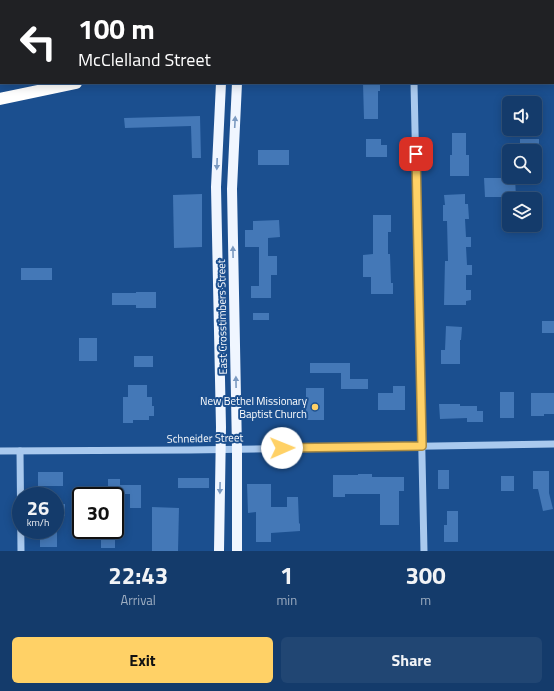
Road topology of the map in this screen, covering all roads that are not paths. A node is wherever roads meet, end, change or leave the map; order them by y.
1 (71, 84) edge
2 (221, 84) edge
3 (236, 84) edge
4 (414, 84) edge
5 (0, 99) edge
6 (216, 187) junction
7 (232, 189) junction
8 (233, 276) junction
9 (218, 277) junction
10 (554, 444) edge
11 (422, 446) junction
12 (237, 449) junction
13 (221, 450) junction
14 (0, 451) edge
15 (20, 451) junction
16 (21, 551) edge
17 (219, 551) edge
18 (237, 551) edge
19 (424, 551) edge

1 - 5 highway
2 -> 6 main road, East Crosstimbers Street
7 -> 3 main road, East Crosstimbers Street
4 - 11 street
6 - 7 main road
6 - 9 main road, East Crosstimbers Street
8 -> 7 main road, East Crosstimbers Street
8 - 9 main road
12 -> 8 main road, East Crosstimbers Street
9 - 13 main road, East Crosstimbers Street
10 - 11 street, Schneider Street
11 - 12 street, Schneider Street
11 - 19 street
12 - 13 street, Schneider Street
12 - 18 main road, East Crosstimbers Street
13 - 15 street, Schneider Street
13 -> 17 main road, East Crosstimbers Street
14 - 15 street, Schneider Street
15 - 16 street

